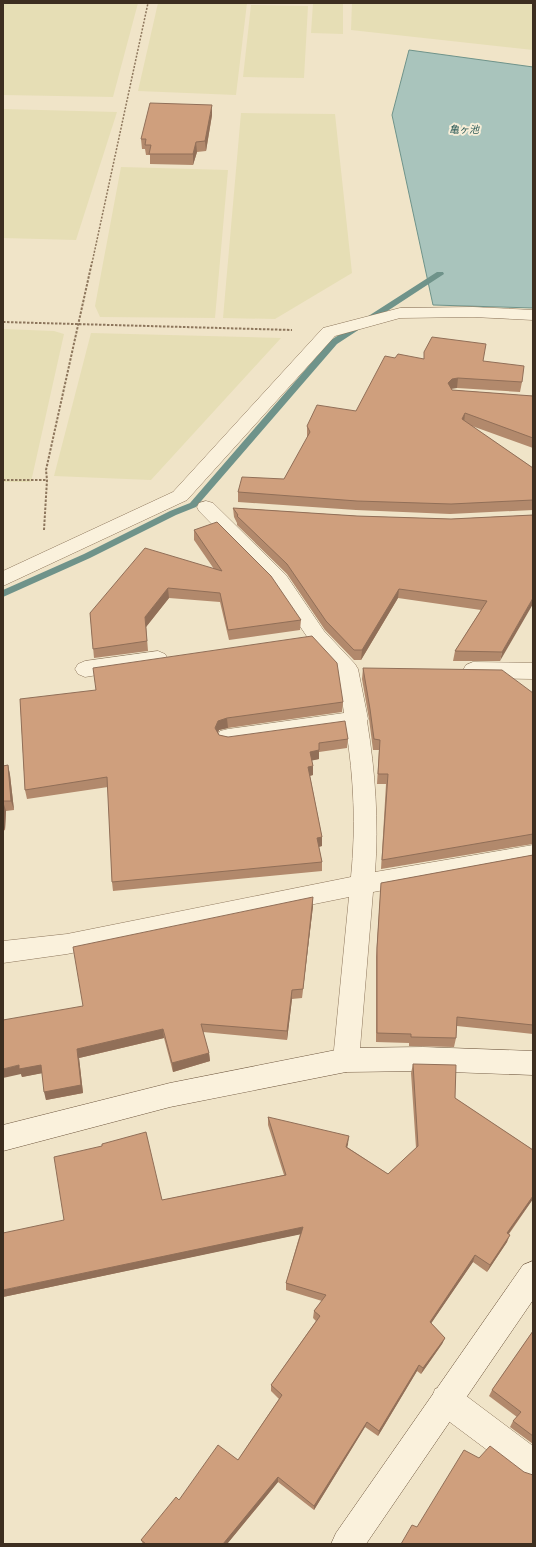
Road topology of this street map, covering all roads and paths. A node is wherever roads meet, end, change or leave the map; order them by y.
1 (148, 3) edge
2 (533, 315) edge
3 (3, 322) edge
4 (79, 323) junction
5 (329, 332) junction
6 (3, 480) edge
7 (47, 480) junction
8 (180, 496) junction
9 (206, 507) junction
10 (230, 509) dead end
11 (42, 561) junction
12 (3, 579) edge
13 (317, 636) junction
14 (294, 640) edge
15 (178, 656) edge
16 (85, 669) dead end
17 (456, 670) edge
18 (533, 671) edge
19 (357, 719) junction
20 (228, 736) edge
21 (533, 854) edge
22 (362, 885) junction
23 (3, 952) edge
24 (346, 1060) junction
25 (533, 1063) edge
26 (3, 1138) edge
27 (533, 1275) edge
28 (446, 1400) junction
29 (533, 1465) edge
30 (348, 1544) edge

1 - 4 path
2 - 5 street
3 - 4 path
4 - 5 path
4 - 7 path
5 - 8 street
6 - 7 path
7 - 11 path
8 - 9 street
8 - 11 street
9 - 10 street
9 - 13 street
11 - 12 street
13 - 14 street
13 - 19 street
15 - 16 street
17 - 18 street
19 - 20 street
19 - 22 street
21 - 22 street
22 - 23 street
22 - 24 street
24 - 25 street
24 - 26 street
27 - 28 street
28 - 29 street
28 - 30 street

